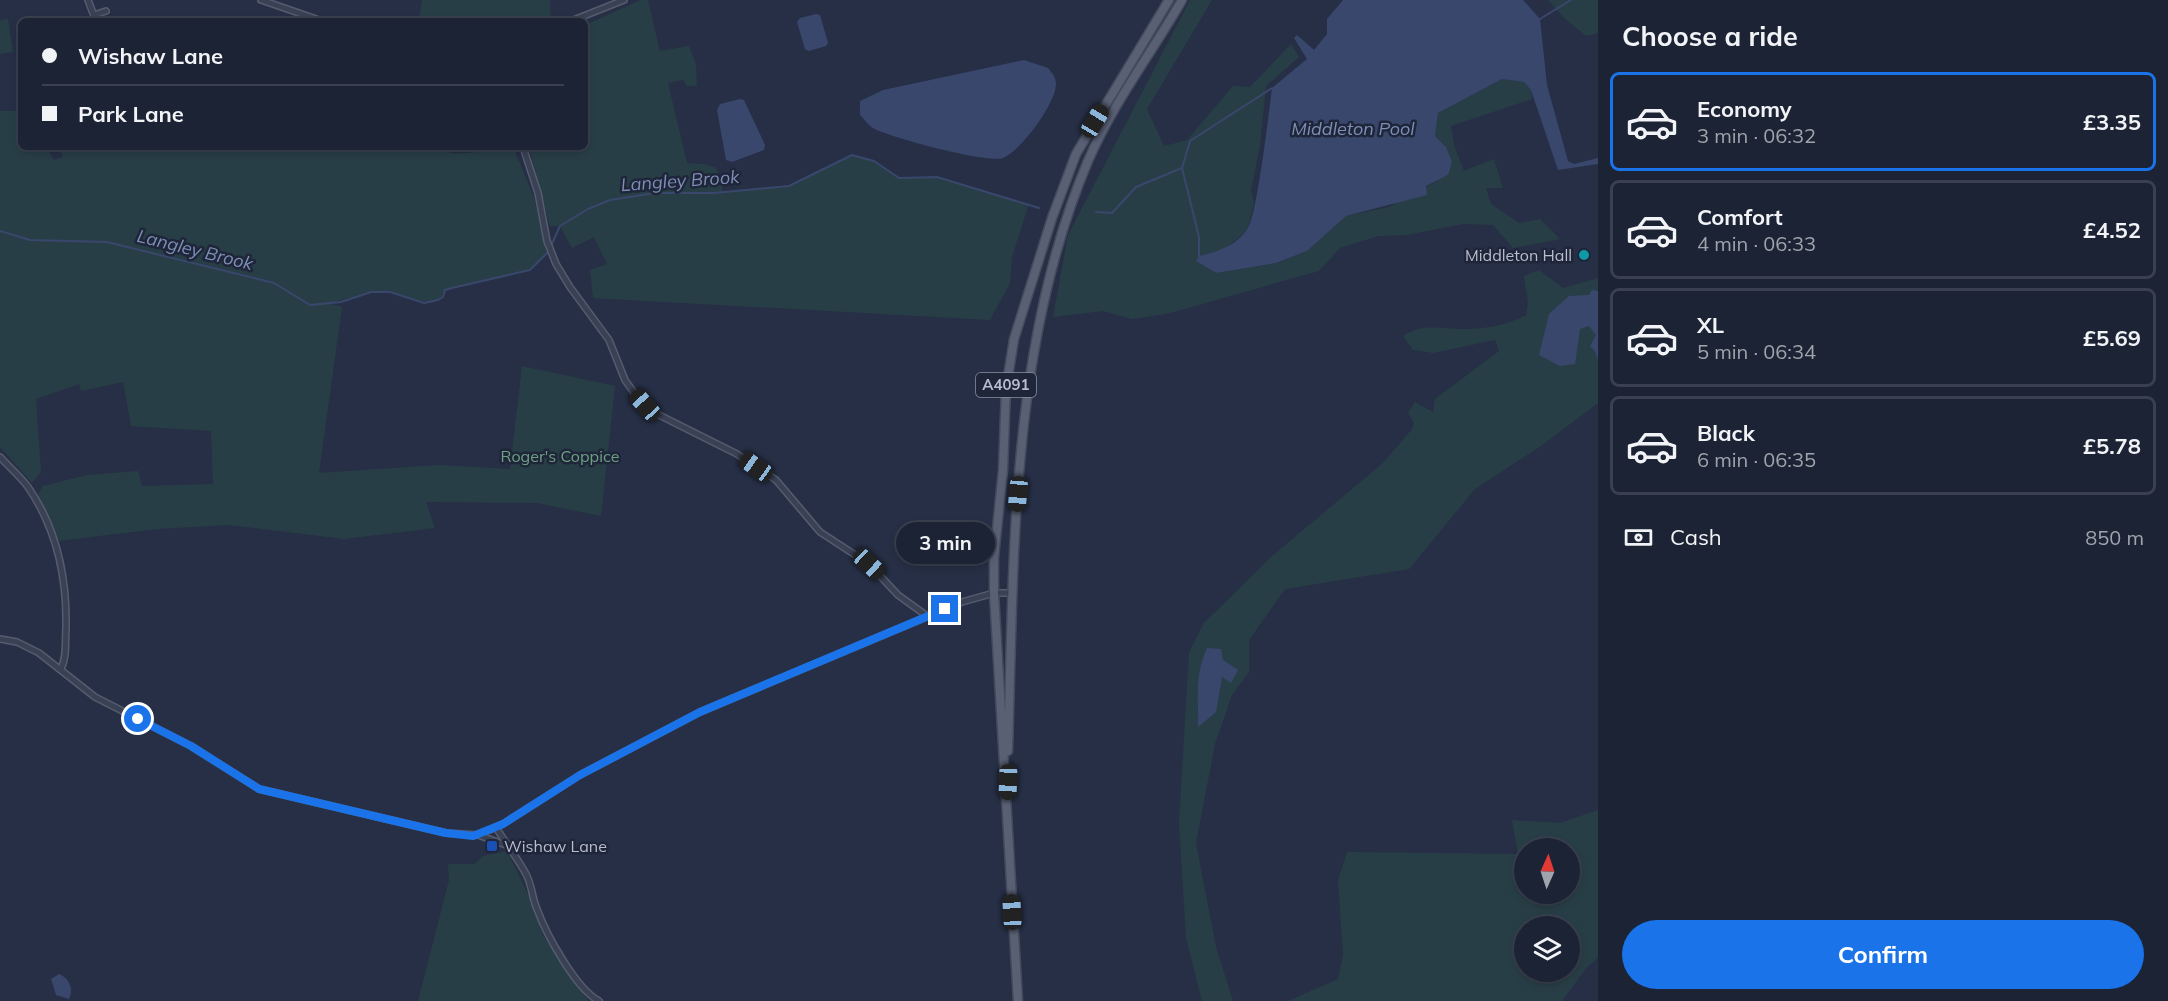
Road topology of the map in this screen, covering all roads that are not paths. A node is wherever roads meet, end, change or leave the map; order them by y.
1 (88, 0) edge
2 (261, 0) edge
3 (624, 0) edge
4 (1169, 0) edge
5 (1182, 0) edge
6 (106, 11) dead end
7 (95, 18) edge
8 (313, 18) edge
9 (579, 18) edge
10 (525, 150) edge
11 (0, 457) edge
12 (994, 593) junction
13 (1013, 593) junction
14 (927, 616) junction
15 (0, 639) edge
16 (61, 669) junction
17 (1007, 806) junction
18 (496, 827) junction
19 (478, 835) junction
20 (506, 845) junction
21 (598, 1001) edge
22 (1018, 1001) edge

1 - 7 street
2 - 8 street
3 - 9 street
4 - 12 main road, A4091
5 - 13 main road, A4091
6 - 7 street
10 - 14 street
11 - 16 street
12 - 13 street
12 - 14 street
12 - 17 main road, A4091
13 - 17 main road, A4091
14 - 18 street
15 - 16 street
16 - 19 street
17 - 22 main road, A4091
18 - 19 street
18 - 20 street
19 - 20 street
20 - 21 street

